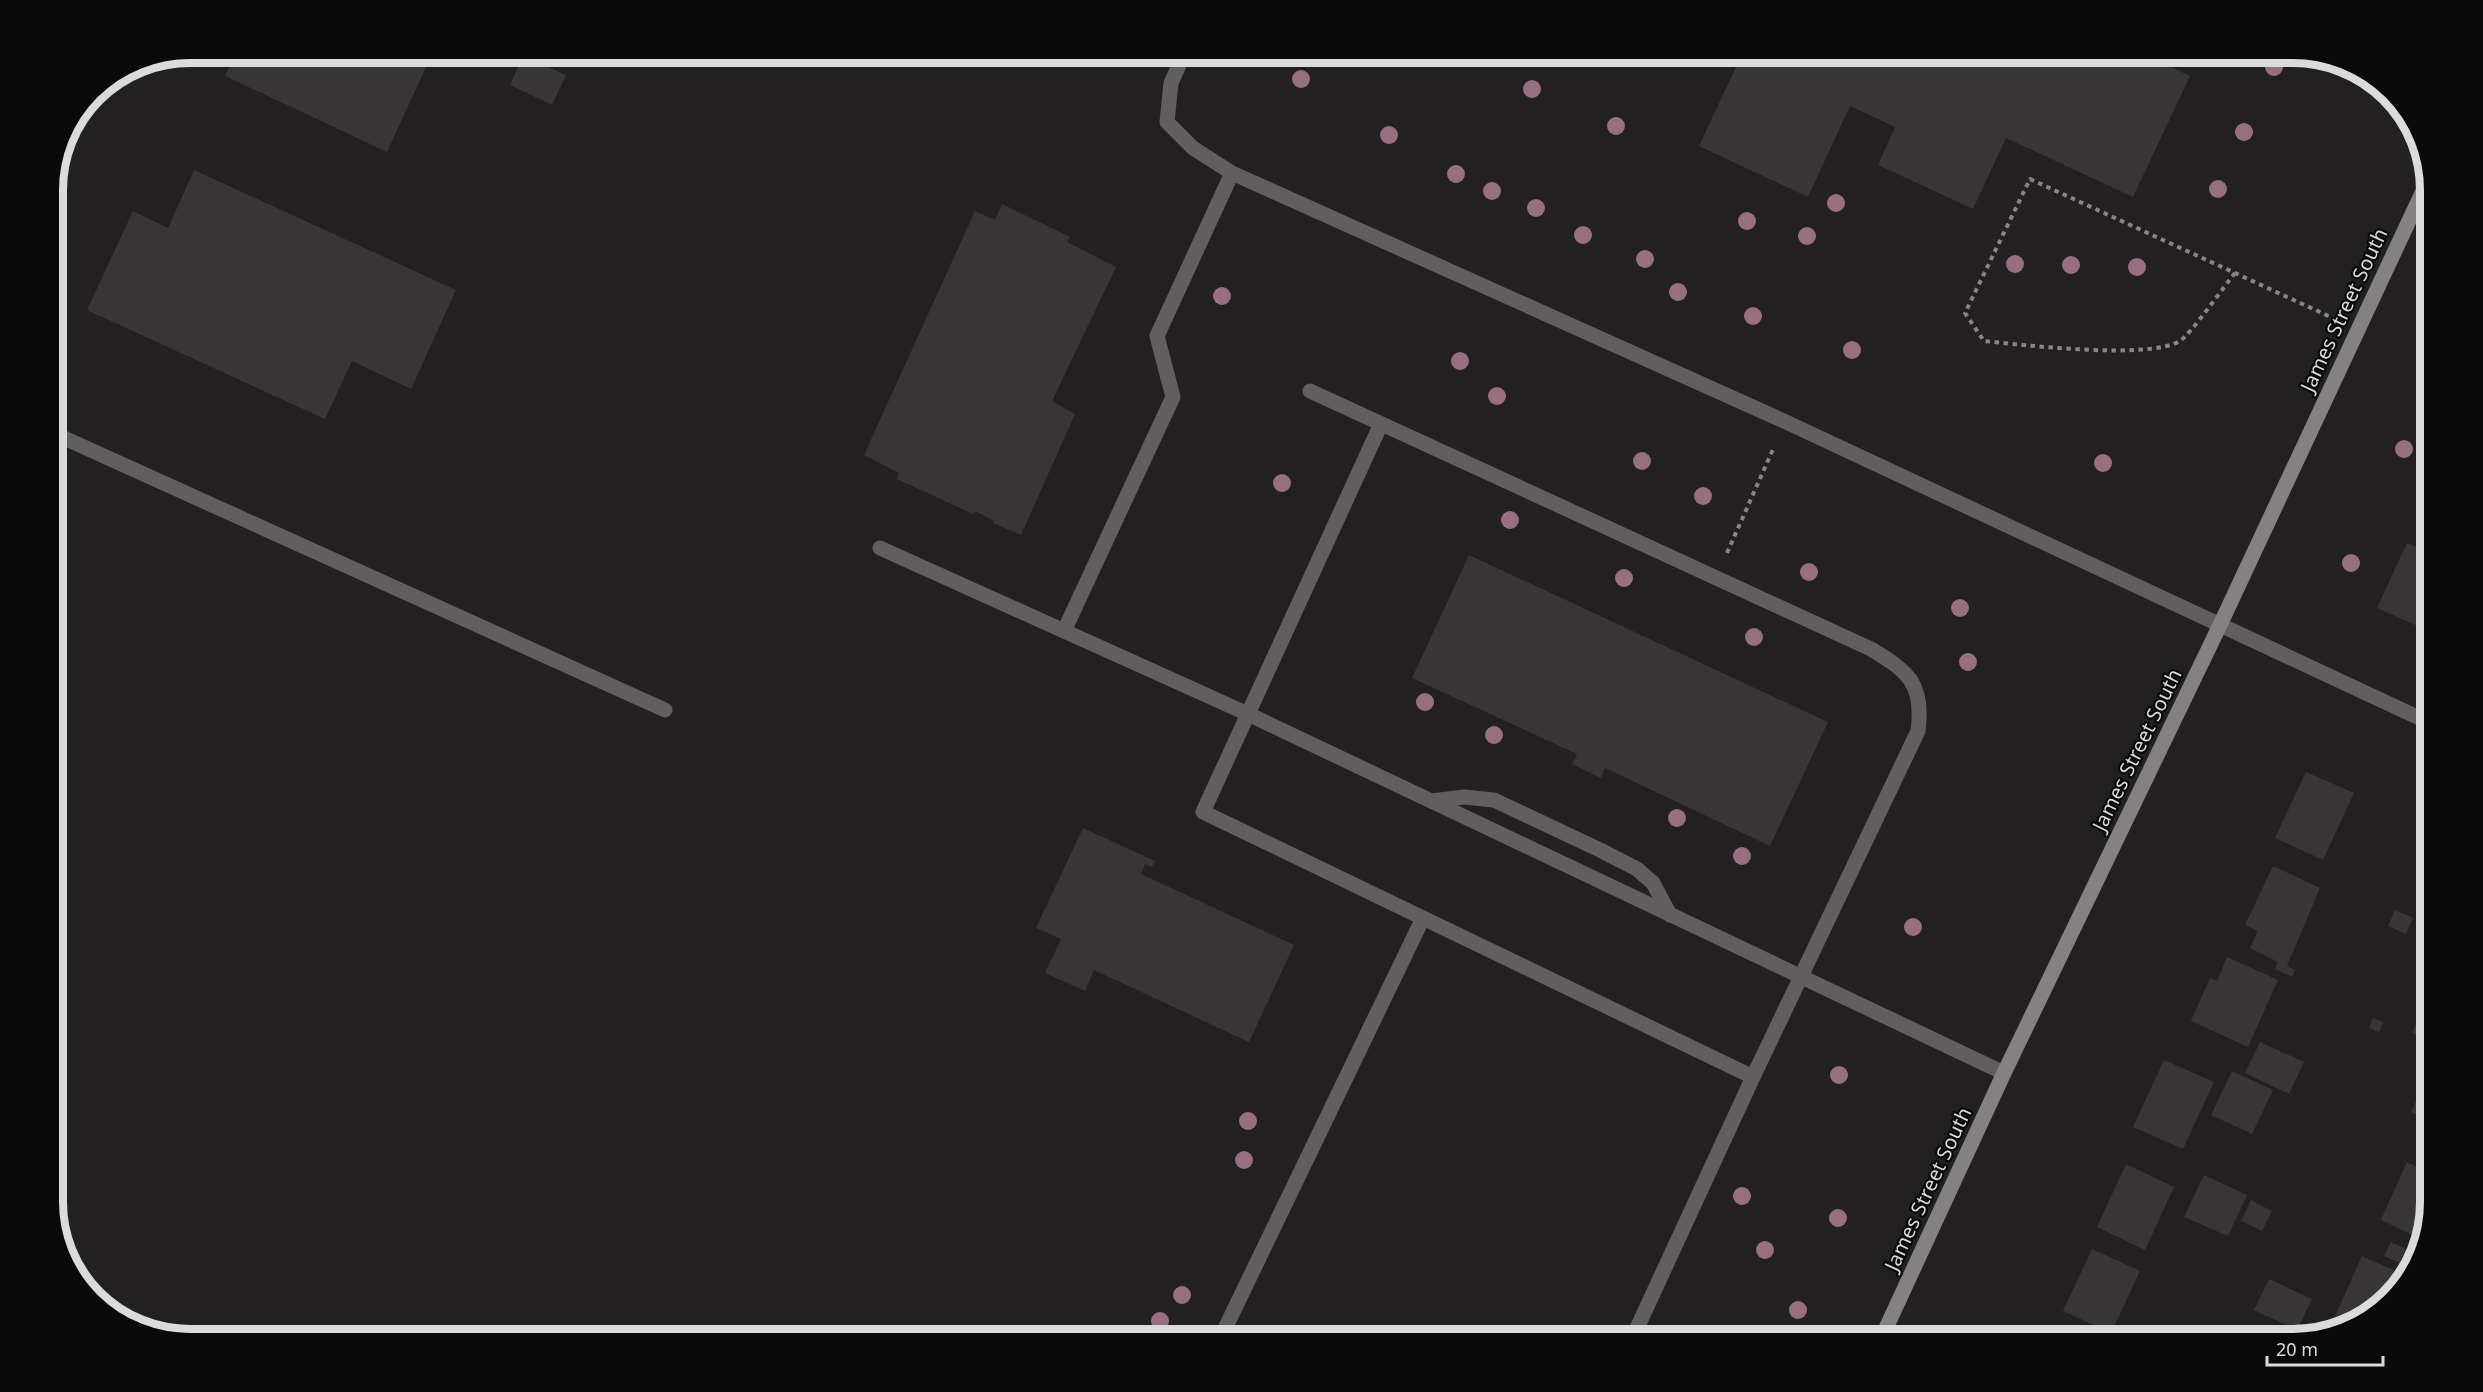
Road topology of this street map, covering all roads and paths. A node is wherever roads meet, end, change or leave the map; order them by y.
1 (1180, 63) edge
2 (1232, 173) junction
3 (2420, 196) edge
4 (2235, 273) junction
5 (2358, 329) junction
6 (1310, 391) dead end
7 (1786, 422) junction
8 (1381, 424) junction
9 (63, 443) edge
10 (880, 548) dead end
11 (1716, 578) junction
12 (2220, 625) junction
13 (1064, 631) junction
14 (665, 710) dead end
15 (1248, 714) junction
16 (2420, 718) edge
17 (1432, 801) junction
18 (1670, 915) junction
19 (1423, 918) junction
20 (1801, 977) junction
21 (2004, 1073) junction
22 (1753, 1077) junction
23 (1225, 1329) edge
24 (1637, 1329) edge
25 (1886, 1329) edge

1 - 2 street
2 - 7 street
2 - 13 street
3 - 5 street, James Street South
4 - 4 path
4 - 5 path
5 - 12 street, James Street South
6 - 8 street
7 - 11 path
7 - 12 street
8 - 11 street
8 - 15 street
9 - 14 street
10 - 13 street
11 - 20 street
12 - 16 street
12 - 21 street, James Street South
13 - 15 street
15 - 17 street
15 - 19 street
17 - 18 street
17 - 18 street
18 - 20 street
19 - 22 street
19 - 23 street
20 - 21 street
20 - 22 street
21 - 25 street, James Street South
22 - 24 street

